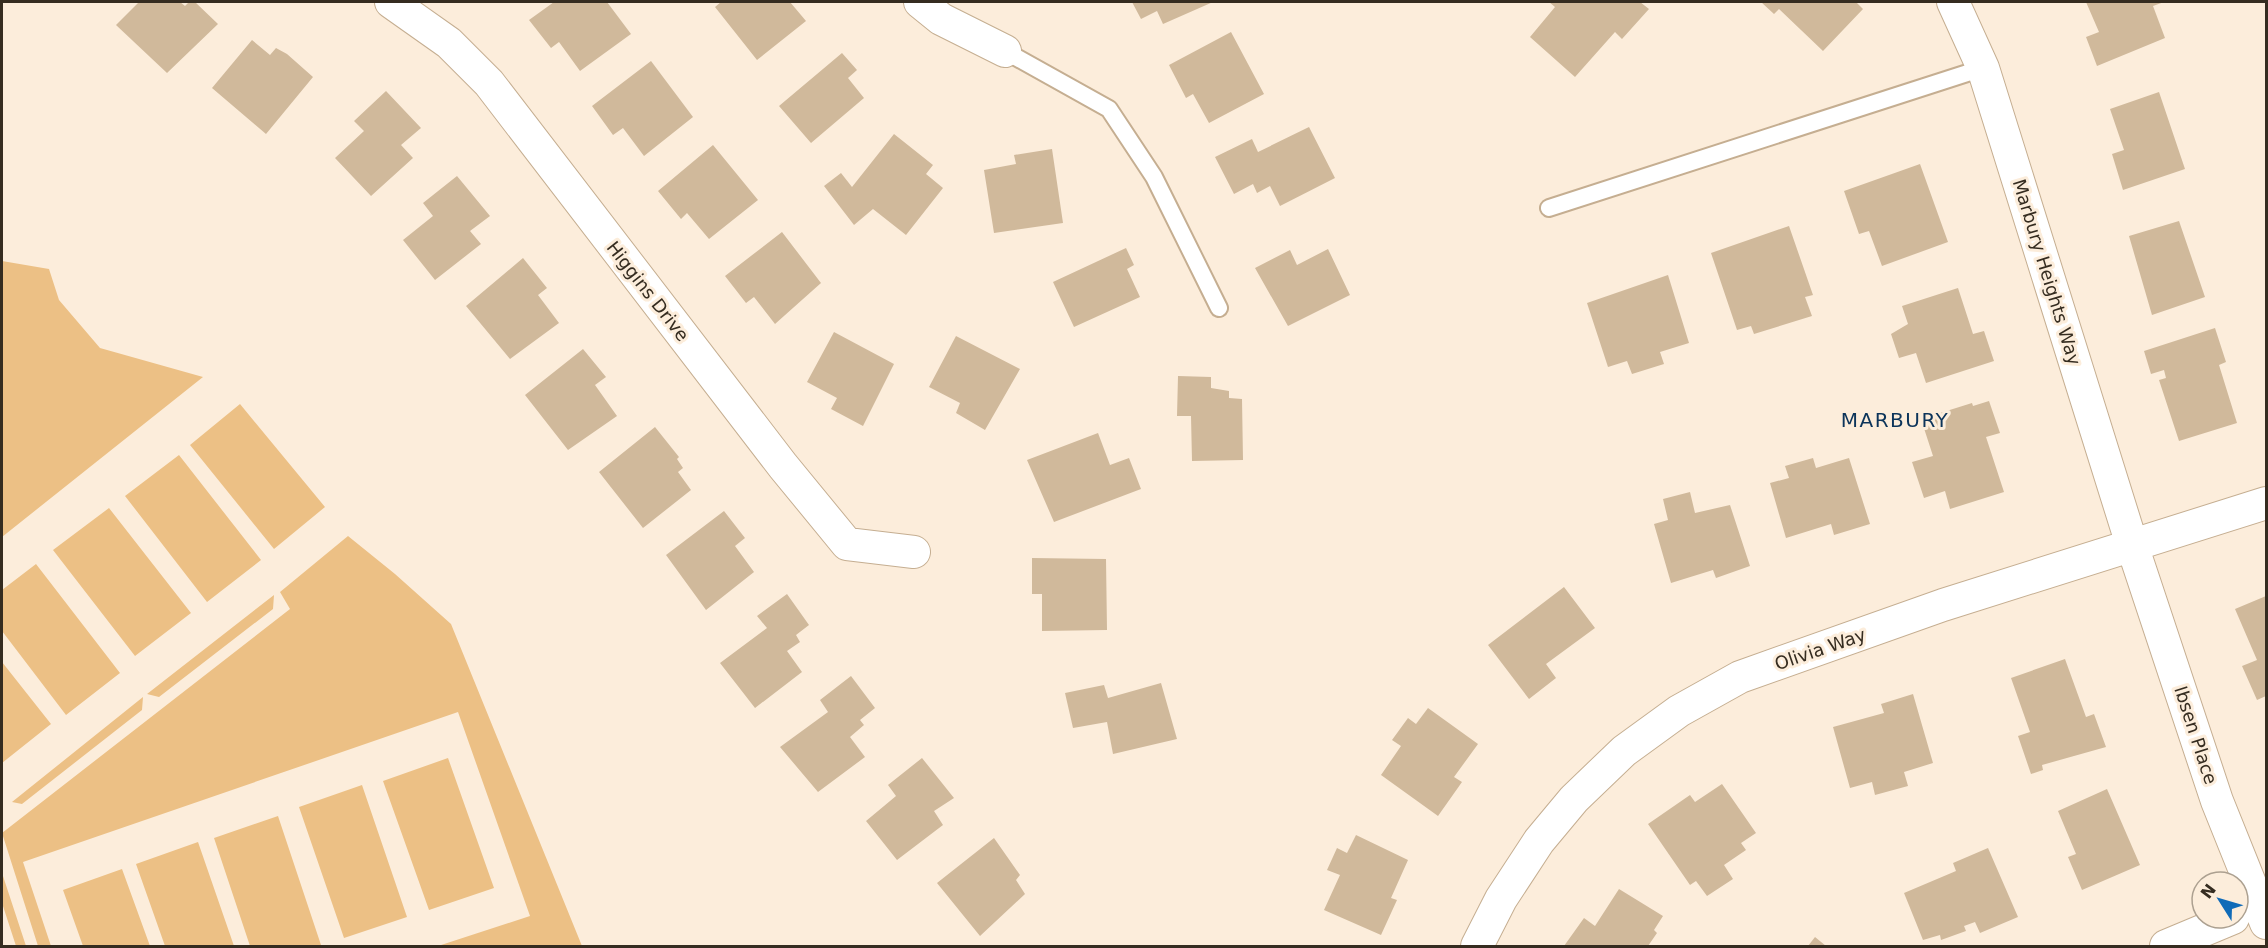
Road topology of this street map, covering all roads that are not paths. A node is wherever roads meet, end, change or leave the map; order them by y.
1 (391, 2) edge
2 (920, 2) edge
3 (1953, 2) edge
4 (1005, 51) joint
5 (1983, 68) junction
6 (1549, 208) dead end
7 (1219, 308) dead end
8 (2266, 503) edge
9 (2132, 545) junction
10 (914, 552) dead end
11 (2236, 870) edge
12 (2210, 930) edge
13 (1477, 946) edge
14 (2166, 946) edge

1 - 10 street, Higgins Drive
2 - 4 street
3 - 5 street, Marbury Heights Way
4 - 7 lane
5 - 6 lane
5 - 9 street, Marbury Heights Way
8 - 9 street, Olivia Way
9 - 11 street, Ibsen Place
9 - 13 street, Olivia Way
12 - 14 street

